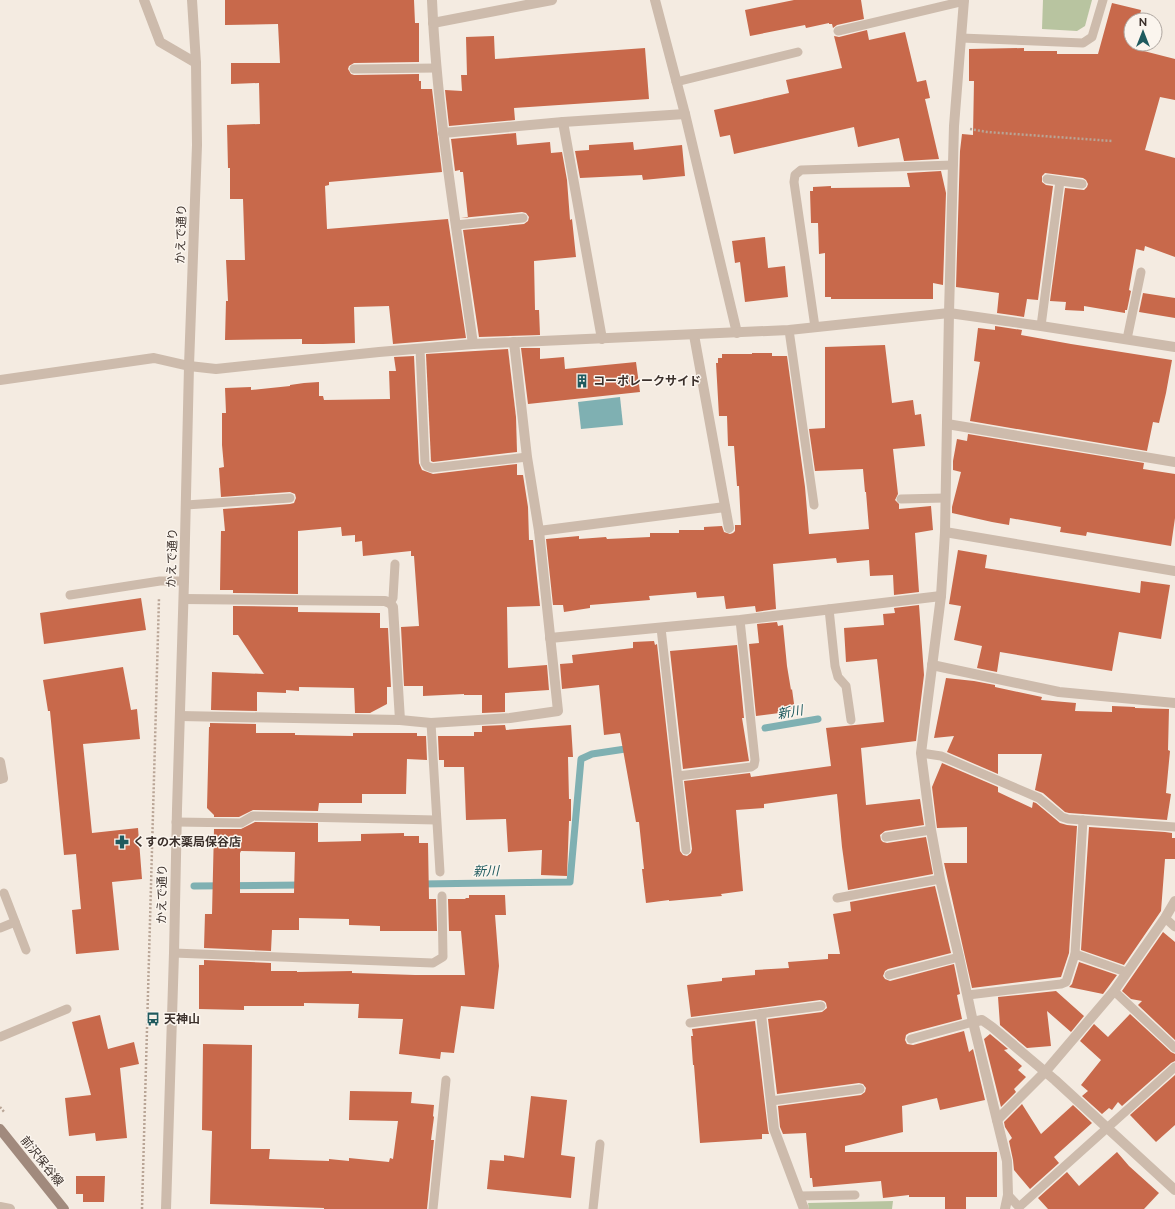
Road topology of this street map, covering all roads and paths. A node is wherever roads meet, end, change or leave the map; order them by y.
1 (144, 0) edge
2 (192, 0) edge
3 (432, 0) edge
4 (552, 0) edge
5 (655, 0) edge
6 (964, 0) edge
7 (1103, 0) edge
8 (433, 23) junction
9 (838, 31) dead end
10 (961, 38) junction
11 (798, 52) dead end
12 (196, 63) junction
13 (436, 68) junction
14 (354, 69) dead end
15 (676, 82) junction
16 (684, 114) junction
17 (563, 122) junction
18 (954, 126) junction
19 (443, 133) junction
20 (1112, 141) dead end
21 (953, 165) junction
22 (1047, 180) dead end
23 (1060, 182) junction
24 (1082, 184) dead end
25 (523, 218) dead end
26 (456, 225) junction
27 (1141, 272) dead end
28 (949, 313) junction
29 (1041, 326) junction
30 (816, 327) junction
31 (789, 330) junction
32 (737, 333) junction
33 (694, 335) junction
34 (602, 339) junction
35 (1127, 339) junction
36 (514, 342) junction
37 (473, 344) junction
38 (1175, 347) edge
39 (420, 349) junction
40 (189, 366) junction
41 (0, 380) edge
42 (947, 424) junction
43 (527, 457) junction
44 (1175, 462) edge
45 (290, 498) dead end
46 (945, 498) junction
47 (901, 499) dead end
48 (186, 505) junction
49 (814, 505) dead end
50 (725, 507) junction
51 (729, 528) dead end
52 (539, 531) junction
53 (945, 532) junction
54 (395, 564) dead end
55 (1175, 571) edge
56 (160, 581) junction
57 (184, 581) junction
58 (70, 595) dead end
59 (941, 596) junction
60 (184, 599) junction
61 (390, 602) junction
62 (829, 609) junction
63 (740, 620) junction
64 (661, 628) junction
65 (550, 638) junction
66 (932, 665) junction
67 (1175, 703) edge
68 (180, 716) junction
69 (400, 720) junction
70 (851, 720) dead end
71 (431, 723) junction
72 (922, 753) junction
73 (0, 762) edge
74 (678, 776) junction
75 (0, 779) edge
76 (436, 820) junction
77 (1083, 820) junction
78 (176, 822) junction
79 (1175, 826) edge
80 (931, 830) junction
81 (886, 837) dead end
82 (686, 850) dead end
83 (440, 872) dead end
84 (940, 879) junction
85 (4, 893) dead end
86 (442, 896) dead end
87 (836, 898) dead end
88 (1175, 901) edge
89 (1165, 918) junction
90 (15, 922) junction
91 (1175, 927) edge
92 (0, 928) edge
93 (26, 950) dead end
94 (174, 953) junction
95 (1075, 954) junction
96 (959, 957) junction
97 (1126, 972) junction
98 (889, 975) dead end
99 (1114, 991) junction
100 (968, 995) junction
101 (821, 1006) dead end
102 (67, 1009) dead end
103 (762, 1014) junction
104 (973, 1022) junction
105 (690, 1023) dead end
106 (0, 1037) edge
107 (911, 1039) dead end
108 (1175, 1048) edge
109 (1175, 1067) edge
110 (1045, 1072) junction
111 (446, 1080) dead end
112 (860, 1089) dead end
113 (771, 1102) junction
114 (997, 1120) junction
115 (1106, 1128) junction
116 (0, 1129) edge
117 (600, 1144) dead end
118 (1175, 1190) edge
119 (855, 1195) dead end
120 (799, 1196) junction
121 (1008, 1196) junction
122 (0, 1207) edge
123 (1020, 1208) edge
124 (10, 1209) edge
125 (64, 1209) edge
126 (142, 1209) edge
127 (166, 1209) edge
128 (433, 1209) edge
129 (593, 1209) edge
130 (804, 1209) edge
131 (1005, 1209) edge

1 - 12 street
2 - 12 street, かえで通り
3 - 8 street
4 - 8 street
5 - 15 street
6 - 9 lane
6 - 10 street
7 - 10 lane
8 - 13 street
10 - 18 street
11 - 15 lane
12 - 40 street, かえで通り
13 - 14 lane
13 - 19 street
15 - 16 street
16 - 17 street
16 - 32 street
17 - 19 street
17 - 34 street
18 - 20 path
18 - 21 street
19 - 26 street
21 - 28 street
21 - 30 lane
22 - 23 lane
23 - 24 lane
23 - 29 lane
25 - 26 lane
26 - 37 street
27 - 35 lane
28 - 29 street
28 - 30 street
28 - 42 street
29 - 35 street
30 - 31 street
31 - 32 street
31 - 49 lane
32 - 33 street
33 - 34 street
33 - 50 street
34 - 36 street
35 - 38 street
36 - 37 street
36 - 43 street
37 - 39 street
39 - 40 street
39 - 43 lane
40 - 41 street
40 - 48 street, かえで通り
42 - 44 street
42 - 46 street
43 - 52 street
45 - 48 lane
46 - 47 lane
46 - 53 street
48 - 57 street, かえで通り
50 - 51 street
50 - 52 street
52 - 65 street
53 - 55 street
53 - 59 street
54 - 61 lane
56 - 57 lane
56 - 58 lane
56 - 126 path
57 - 60 street, かえで通り
59 - 62 street
59 - 66 street
60 - 61 street
60 - 68 street, かえで通り
61 - 69 street
62 - 63 street
62 - 70 lane
63 - 64 street
63 - 74 lane
64 - 65 street
64 - 74 lane
65 - 71 street
66 - 67 street
66 - 72 street
68 - 69 street
68 - 78 street, かえで通り
69 - 71 street
71 - 76 lane
72 - 77 lane
72 - 80 street
73 - 75 street
74 - 82 lane
76 - 78 lane
76 - 83 lane
77 - 79 lane
77 - 95 lane
78 - 94 street, かえで通り
80 - 81 lane
80 - 84 street
84 - 87 lane
84 - 96 street
85 - 90 lane
86 - 94 lane
88 - 89 street
89 - 91 lane
89 - 97 street
90 - 92 lane
90 - 93 lane
94 - 127 street, かえで通り
95 - 97 lane
95 - 100 lane
96 - 98 lane
96 - 100 street
97 - 99 street
99 - 108 lane
99 - 110 street
100 - 104 street
101 - 103 lane
102 - 106 lane
103 - 105 lane
103 - 113 street
104 - 107 lane
104 - 110 street
104 - 114 street
109 - 115 lane
110 - 114 street
110 - 115 street
111 - 128 lane
112 - 113 lane
113 - 120 street
114 - 121 street
115 - 118 street
115 - 123 lane
116 - 125 main road, 前沢保谷線
117 - 129 lane
119 - 120 lane
120 - 130 street
121 - 123 lane
121 - 131 street
122 - 124 street

